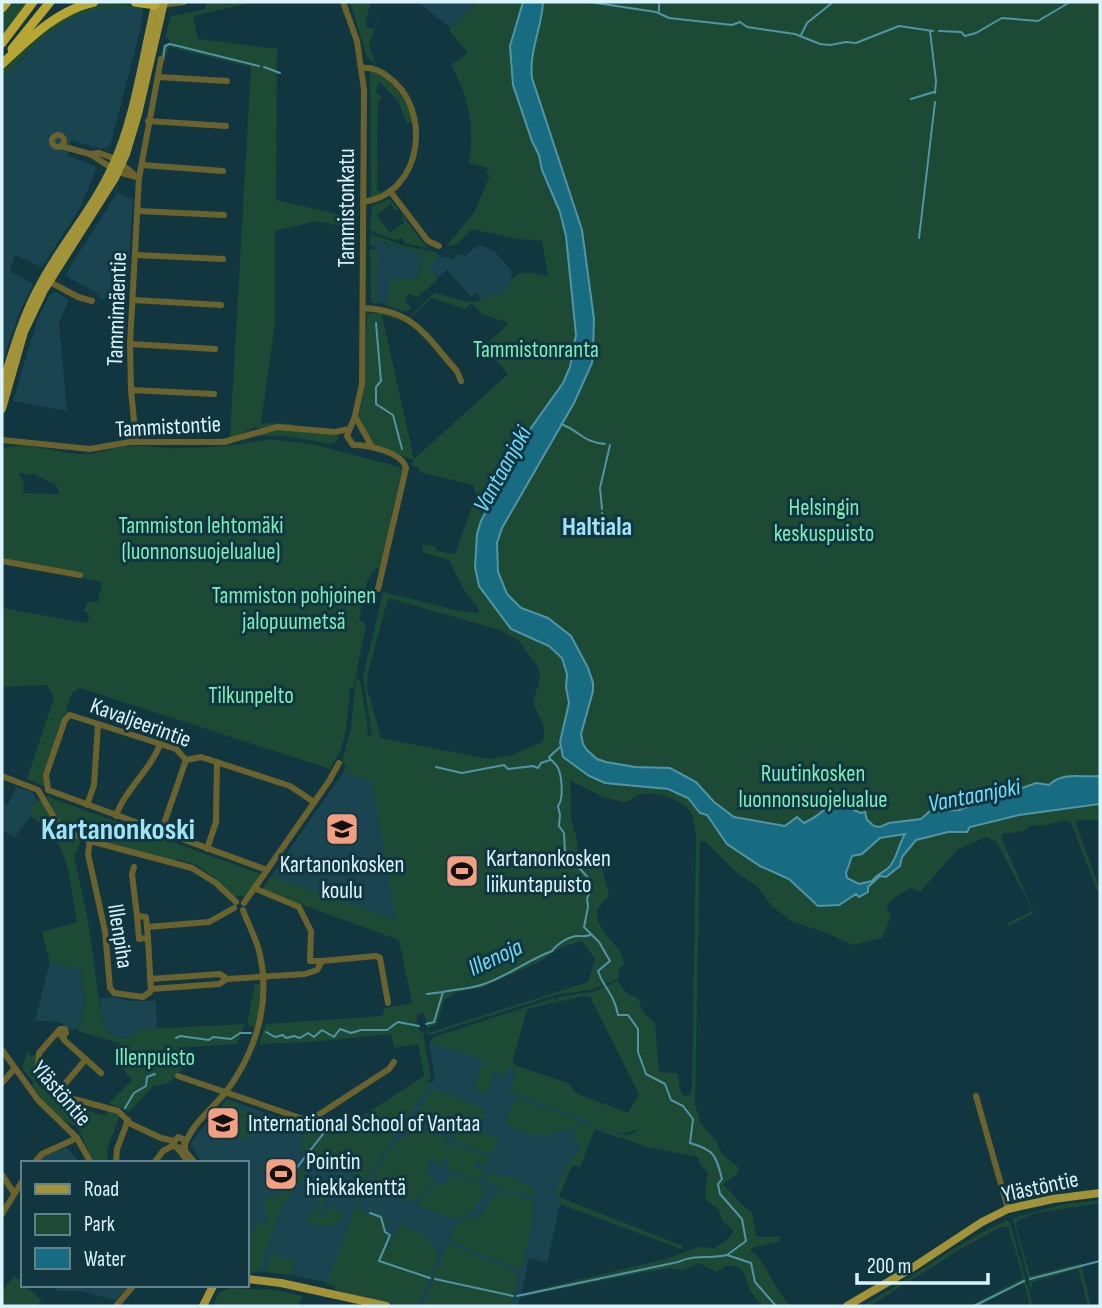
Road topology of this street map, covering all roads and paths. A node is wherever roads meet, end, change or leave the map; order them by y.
1 (7, 2) edge
2 (33, 2) edge
3 (50, 2) edge
4 (94, 2) edge
5 (135, 2) edge
6 (184, 2) edge
7 (343, 2) edge
8 (160, 3) edge
9 (2, 8) edge
10 (2, 43) edge
11 (161, 59) dead end
12 (2, 62) edge
13 (362, 68) junction
14 (158, 77) junction
15 (227, 81) dead end
16 (148, 121) junction
17 (226, 126) dead end
18 (62, 143) dead end
19 (142, 165) junction
20 (117, 166) junction
21 (223, 171) dead end
22 (138, 178) junction
23 (390, 191) junction
24 (363, 202) junction
25 (138, 211) junction
26 (224, 215) dead end
27 (439, 246) dead end
28 (135, 255) junction
29 (223, 259) dead end
30 (46, 279) junction
31 (133, 300) junction
32 (92, 301) dead end
33 (221, 305) dead end
34 (363, 308) junction
35 (130, 344) junction
36 (215, 349) dead end
37 (461, 381) dead end
38 (2, 386) edge
39 (131, 390) junction
40 (214, 394) dead end
41 (2, 408) edge
42 (355, 416) junction
43 (360, 427) junction
44 (350, 428) junction
45 (335, 432) junction
46 (366, 437) junction
47 (2, 440) edge
48 (348, 440) junction
49 (136, 441) junction
50 (361, 444) junction
51 (373, 448) junction
52 (2, 561) edge
53 (80, 575) dead end
54 (378, 590) dead end
55 (98, 724) junction
56 (160, 744) junction
57 (186, 760) junction
58 (217, 762) junction
59 (339, 763) dead end
60 (2, 776) edge
61 (48, 790) junction
62 (41, 794) junction
63 (314, 802) junction
64 (87, 805) junction
65 (116, 816) junction
66 (160, 832) junction
67 (90, 841) junction
68 (207, 849) junction
69 (134, 852) junction
70 (267, 870) junction
71 (254, 888) junction
72 (239, 905) junction
73 (137, 916) junction
74 (147, 927) junction
75 (148, 938) junction
76 (310, 961) junction
77 (322, 961) junction
78 (310, 973) junction
79 (263, 977) junction
80 (150, 979) junction
81 (227, 979) junction
82 (151, 989) junction
83 (388, 1003) dead end
84 (2, 1050) edge
85 (86, 1059) junction
86 (394, 1062) dead end
87 (15, 1068) junction
88 (101, 1073) dead end
89 (178, 1076) dead end
90 (2, 1083) edge
91 (58, 1092) junction
92 (225, 1093) junction
93 (976, 1096) dead end
94 (128, 1120) junction
95 (77, 1138) junction
96 (179, 1143) junction
97 (36, 1161) edge
98 (90, 1161) edge
99 (116, 1161) edge
100 (156, 1161) edge
101 (188, 1161) edge
102 (193, 1161) edge
103 (2, 1175) edge
104 (21, 1183) edge
105 (14, 1193) junction
106 (1100, 1193) edge
107 (1008, 1209) junction
108 (2, 1214) edge
109 (248, 1279) edge
110 (132, 1287) edge
111 (209, 1287) edge
112 (116, 1306) edge
113 (203, 1306) edge
114 (386, 1306) edge
115 (847, 1306) edge

1 - 9 highway
2 - 10 highway
3 - 12 highway
4 - 12 highway
5 - 8 highway
6 - 8 street
7 - 13 street, Tammistonkatu
8 - 20 main road
11 - 14 street, Tammimäentie
13 - 23 street
13 - 24 street, Tammistonkatu
14 - 15 street
14 - 16 street, Tammimäentie
16 - 17 street
16 - 19 street, Tammimäentie
18 - 20 street
19 - 21 street
19 - 22 street, Tammimäentie
20 - 22 street
20 - 30 main road
22 - 25 street, Tammimäentie
23 - 24 street
23 - 27 street
24 - 34 street, Tammistonkatu
25 - 26 street
25 - 28 street, Tammimäentie
28 - 29 street
28 - 31 street, Tammimäentie
30 - 32 street
30 - 38 main road
30 - 41 main road
31 - 33 street
31 - 35 street, Tammimäentie
34 - 37 street
34 - 42 street, Tammistonkatu
35 - 36 street
35 - 39 street, Tammimäentie
39 - 40 street
39 - 49 street, Tammimäentie
42 - 43 street
42 - 44 street, Tammistonkatu
43 - 44 street
43 - 46 street
44 - 45 street, Tammistontie
44 - 48 street
45 - 48 street, Tammistontie
45 - 49 street, Tammistontie
46 - 50 street
46 - 51 street
47 - 49 street, Tammistontie
48 - 50 street
50 - 51 street
51 - 54 street
52 - 53 street
55 - 56 street, Kavaljeerintie
55 - 61 street, Kavaljeerintie
55 - 64 street
56 - 57 street, Kavaljeerintie
56 - 65 street
57 - 58 street, Kavaljeerintie
57 - 66 street
58 - 63 street, Kavaljeerintie
58 - 68 street
59 - 63 street
60 - 62 street
61 - 62 street
61 - 64 street
62 - 67 street
63 - 70 street
64 - 65 street
65 - 66 street
66 - 68 street
67 - 69 street
67 - 82 street, Illenpiha
68 - 70 street
69 - 72 street
69 - 73 street
70 - 71 street
71 - 72 street
71 - 76 street
72 - 74 street
72 - 79 street
73 - 74 street
73 - 75 street
74 - 75 street
75 - 80 street
76 - 77 street
76 - 78 street
77 - 78 street
77 - 83 street
78 - 79 street, Illenpiha
79 - 81 street, Illenpiha
79 - 92 street
80 - 81 street, Illenpiha
80 - 82 street, Illenpiha
81 - 82 street, Illenpiha
84 - 87 street, Ylästöntie
85 - 88 street
85 - 91 street
85 - 91 street
86 - 92 street
87 - 90 street
87 - 95 street, Ylästöntie
89 - 92 street
91 - 94 street
92 - 96 street
93 - 107 street
94 - 96 street
94 - 99 street
95 - 97 street
95 - 98 street, Ylästöntie
96 - 100 street
96 - 101 street
96 - 102 street
103 - 105 street
104 - 105 street
105 - 108 street
106 - 107 main road, Ylästöntie
107 - 115 main road, Ylästöntie
109 - 114 main road
110 - 112 street
111 - 113 main road

